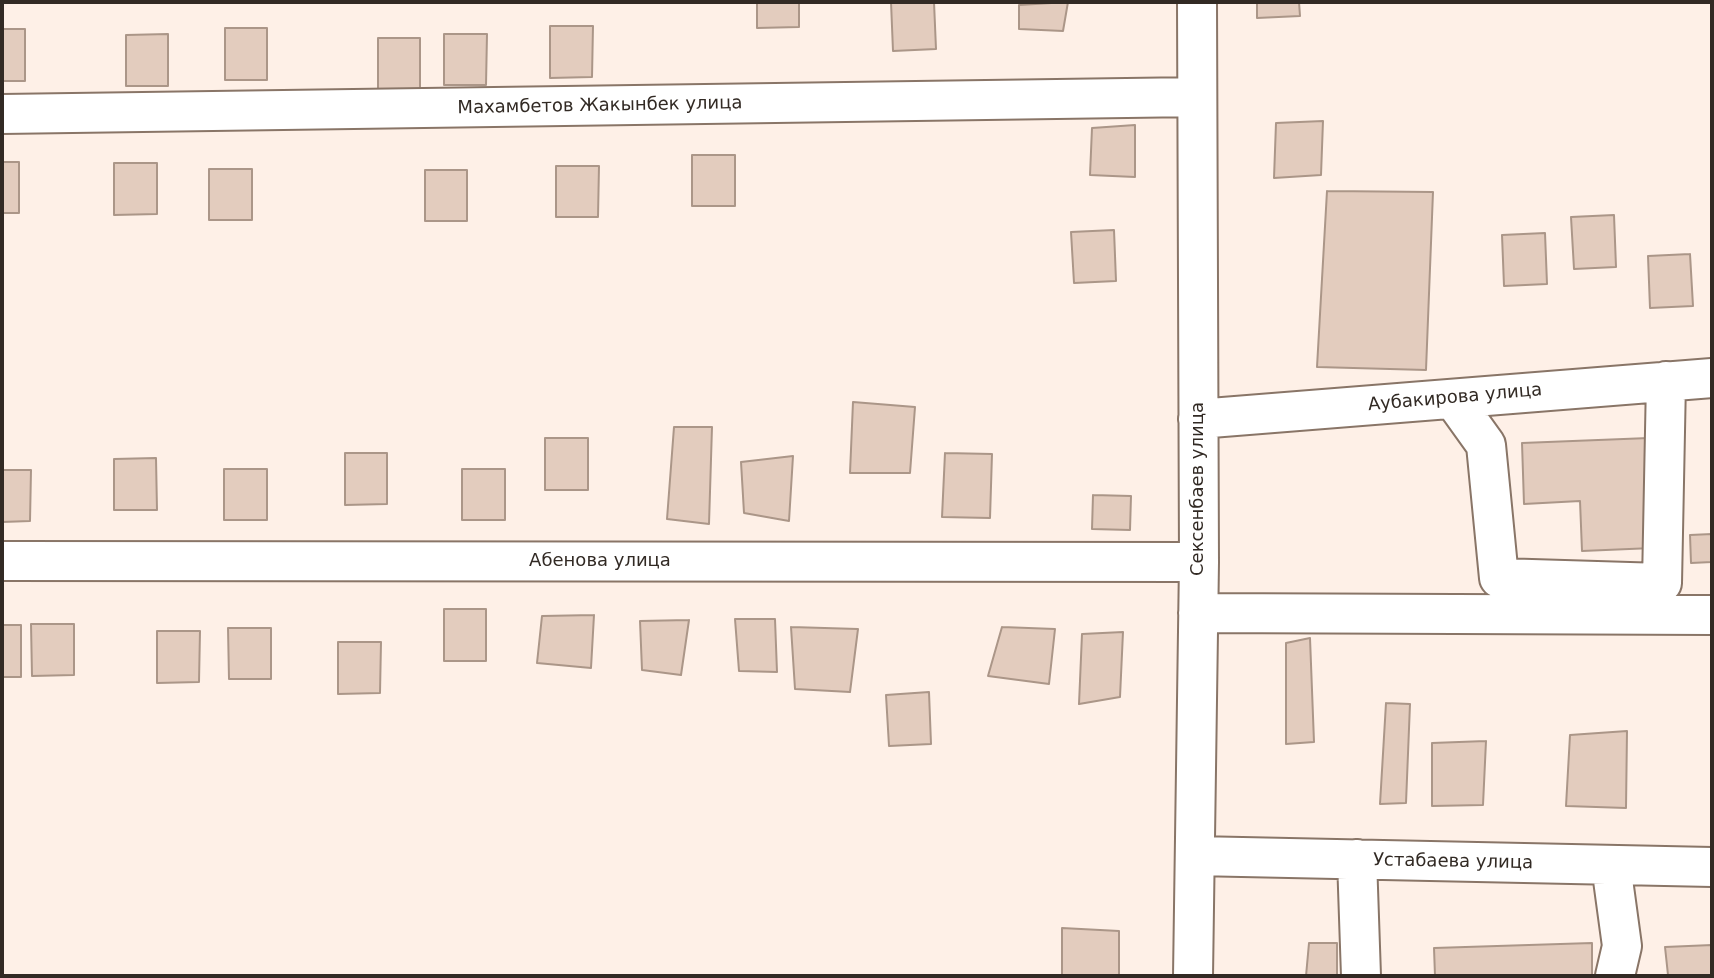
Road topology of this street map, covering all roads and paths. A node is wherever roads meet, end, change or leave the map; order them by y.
1 (1197, 2) edge
2 (1198, 97) junction
3 (2, 114) edge
4 (1712, 377) edge
5 (1666, 381) junction
6 (1453, 399) junction
7 (1198, 419) junction
8 (2, 561) edge
9 (1199, 562) junction
10 (1198, 613) junction
11 (1712, 615) edge
12 (1195, 856) junction
13 (1357, 859) junction
14 (1611, 865) junction
15 (1712, 867) edge
16 (1193, 976) edge
17 (1361, 976) edge
18 (1615, 976) edge

1 - 2 street, Сексенбаев улица
2 - 3 street, Махамбетов Жакынбек улица
2 - 7 street, Сексенбаев улица
4 - 5 street, Аубакирова улица
5 - 6 street, Аубакирова улица
5 - 6 street
6 - 7 street, Аубакирова улица
7 - 9 street, Сексенбаев улица
8 - 9 street, Абенова улица
9 - 10 street, Сексенбаев улица
10 - 11 street
10 - 12 street, Сексенбаев улица
12 - 13 street, Устабаева улица
12 - 16 street, Сексенбаев улица
13 - 14 street, Устабаева улица
13 - 17 street
14 - 15 street, Устабаева улица
14 - 18 street

